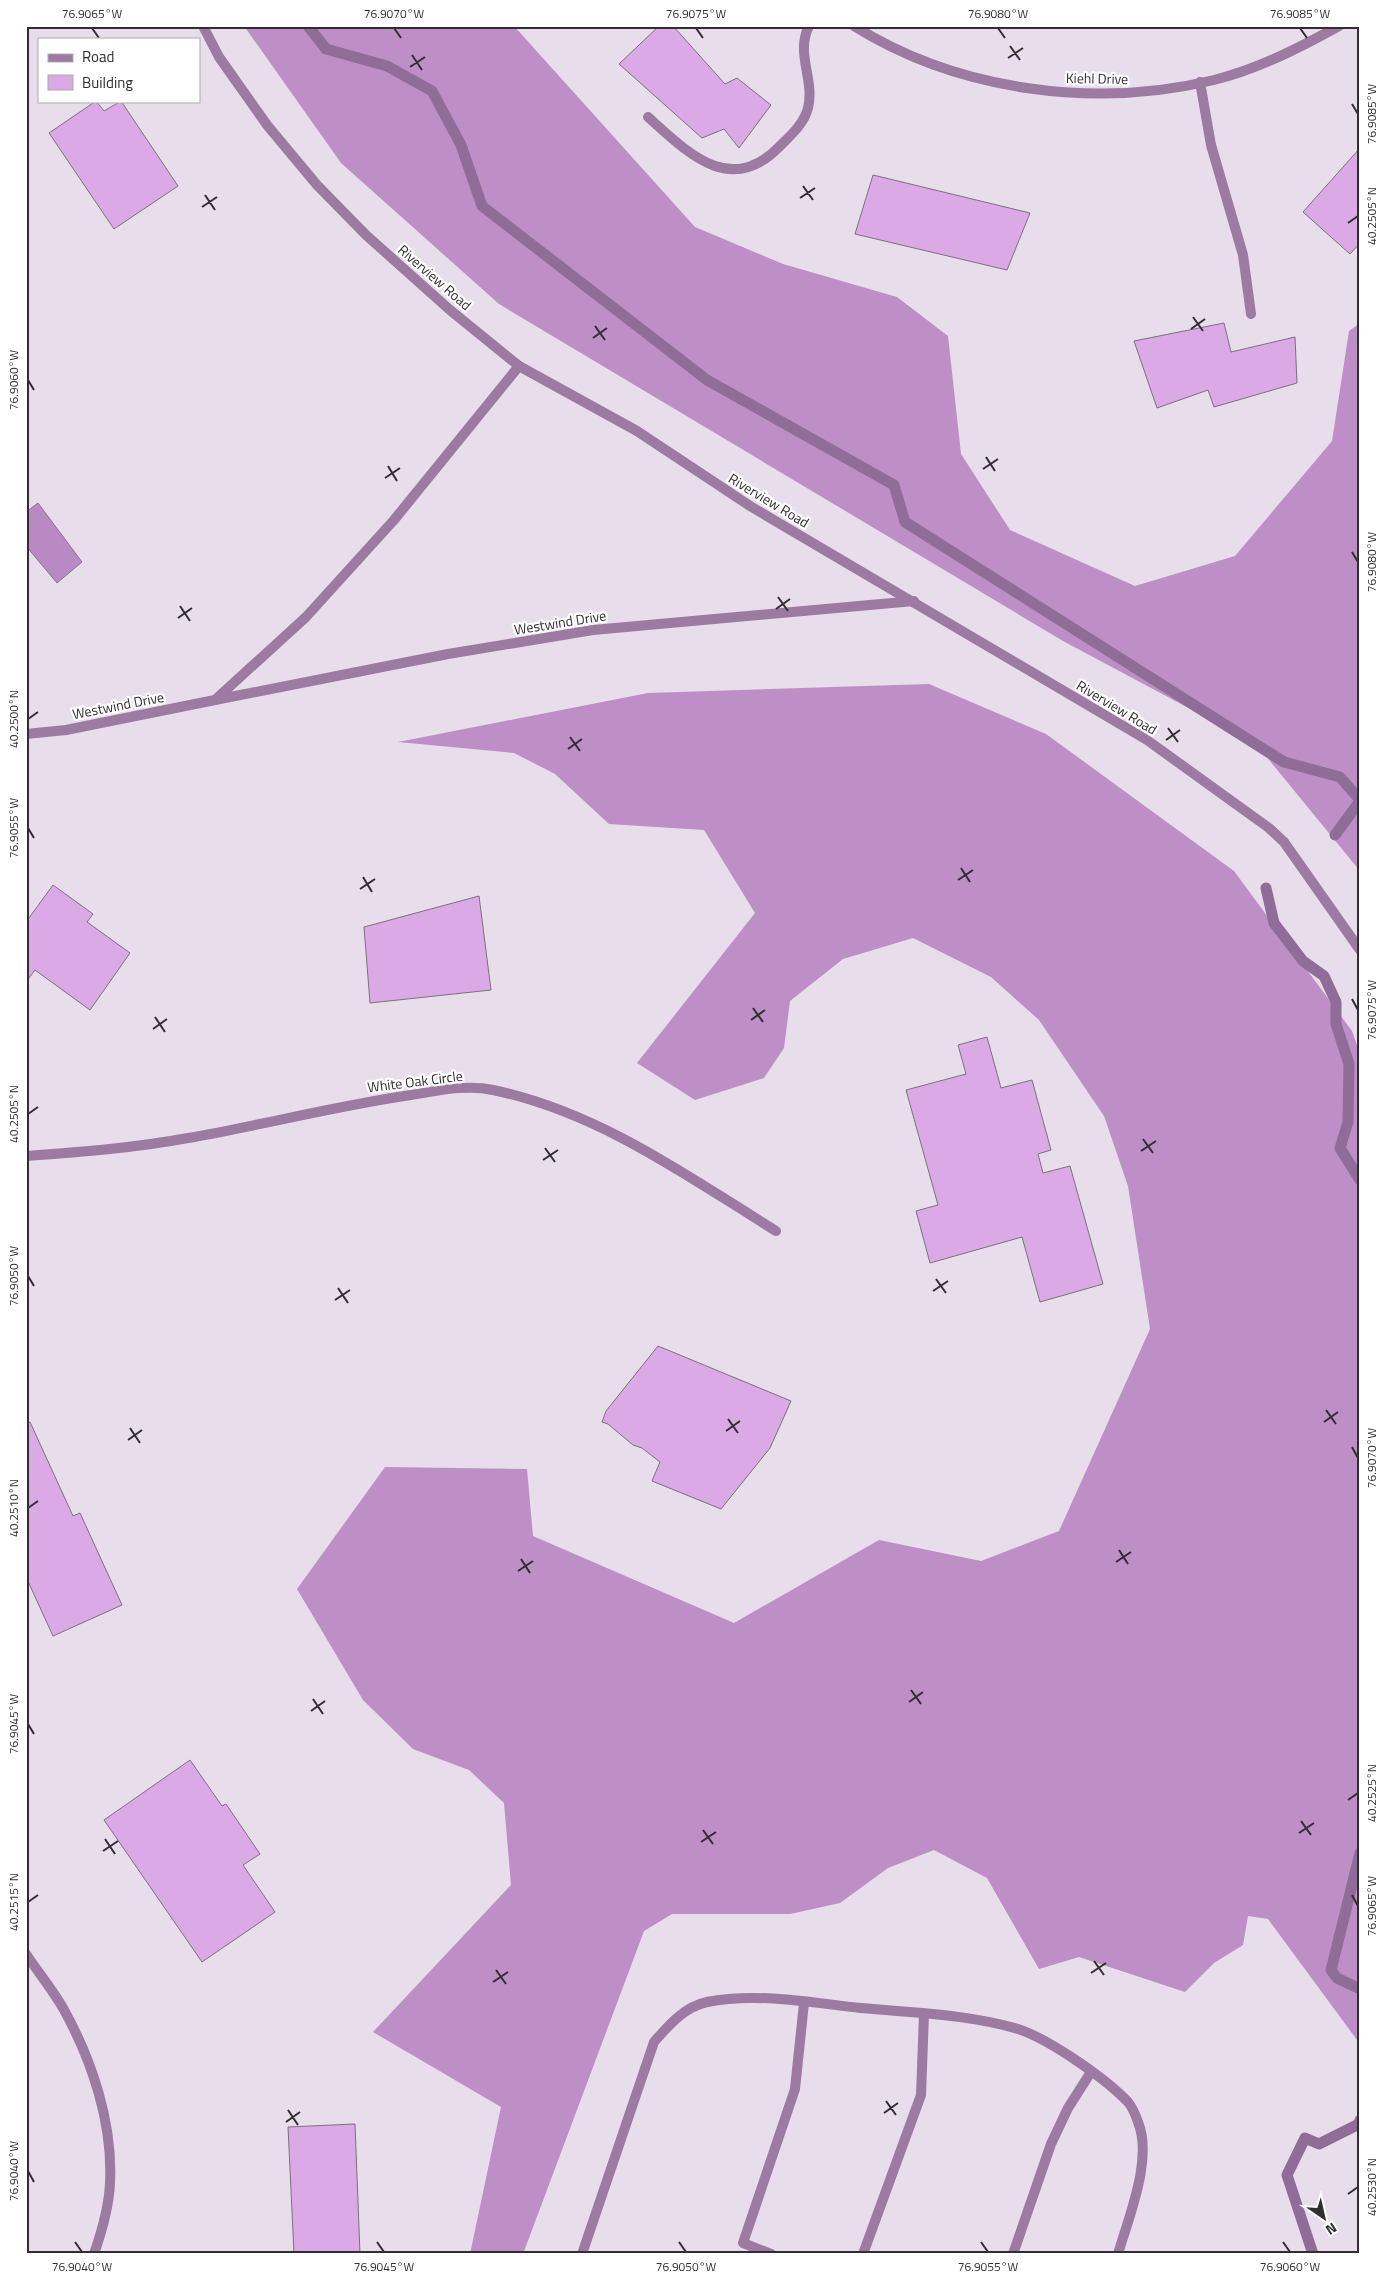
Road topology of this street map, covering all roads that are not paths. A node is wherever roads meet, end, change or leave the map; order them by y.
1 (203, 26) edge
2 (809, 26) edge
3 (854, 26) edge
4 (1339, 26) edge
5 (1200, 82) junction
6 (648, 116) dead end
7 (1251, 314) dead end
8 (519, 366) junction
9 (914, 601) junction
10 (216, 700) junction
11 (26, 734) edge
12 (1360, 950) edge
13 (26, 1156) edge
14 (776, 1231) dead end
15 (26, 1954) edge
16 (804, 2003) junction
17 (924, 2014) junction
18 (1091, 2072) junction
19 (94, 2254) edge
20 (582, 2254) edge
21 (771, 2254) edge
22 (863, 2254) edge
23 (1014, 2254) edge
24 (1118, 2254) edge

1 - 8 street, Riverview Road
2 - 6 street
3 - 5 street, Kiehl Drive
4 - 5 street, Kiehl Drive
5 - 7 street
8 - 9 street, Riverview Road
8 - 10 street
9 - 10 street, Westwind Drive
9 - 12 street, Riverview Road
10 - 11 street, Westwind Drive
13 - 14 street, White Oak Circle
15 - 19 street
16 - 17 street
16 - 20 street
16 - 21 street
17 - 18 street
17 - 22 street
18 - 23 street
18 - 24 street

